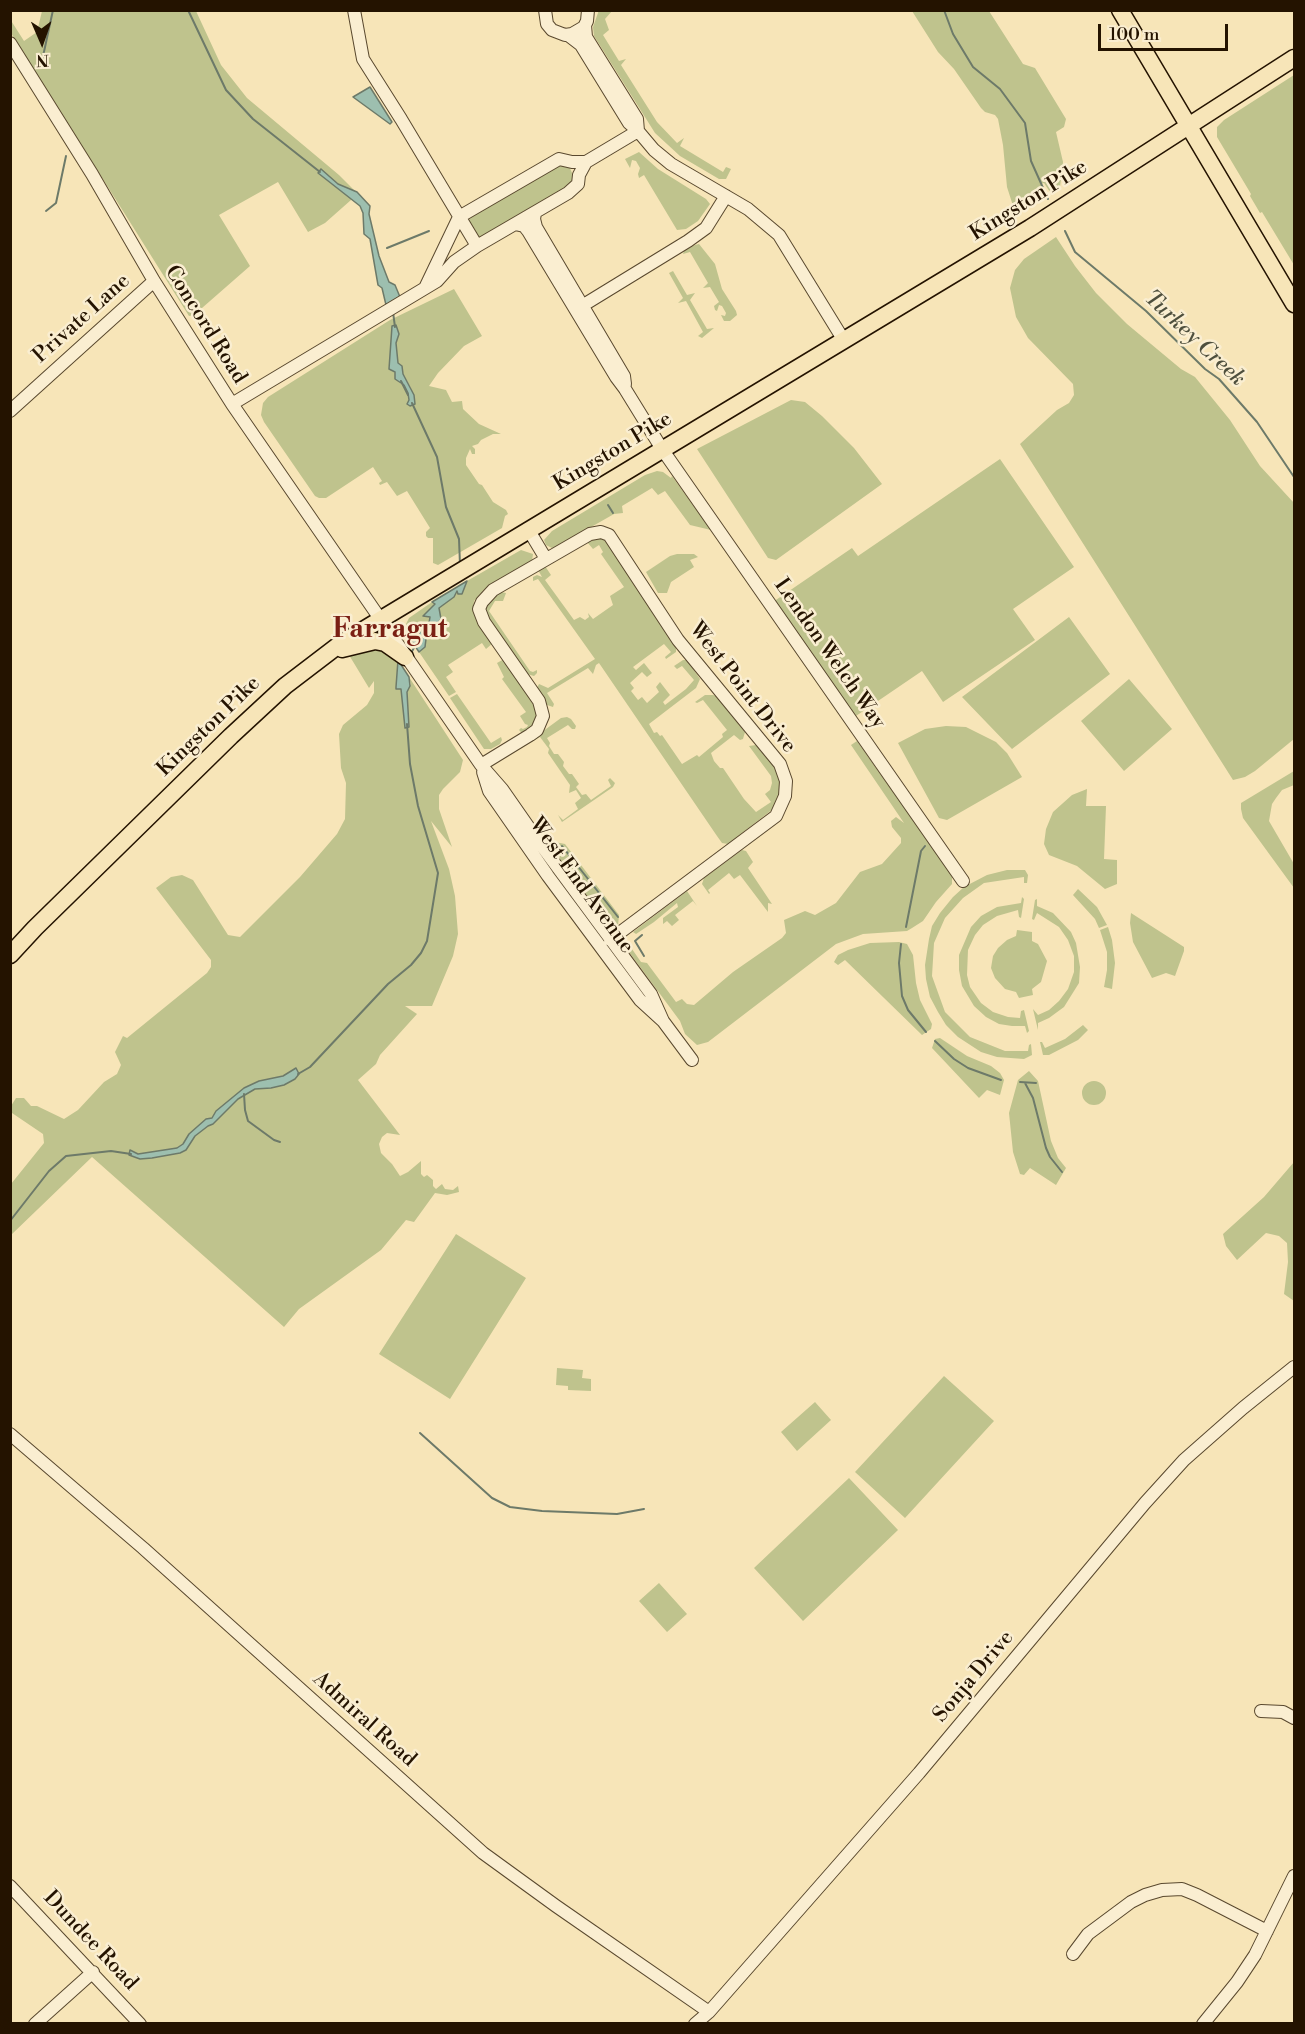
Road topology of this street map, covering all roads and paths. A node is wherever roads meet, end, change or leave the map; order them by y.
1 (354, 10) edge
2 (545, 10) edge
3 (588, 10) edge
4 (1120, 10) edge
5 (585, 25) junction
6 (568, 35) junction
7 (10, 43) edge
8 (15, 58) edge
9 (1294, 58) edge
10 (1188, 127) junction
11 (638, 131) junction
12 (572, 162) junction
13 (586, 162) junction
14 (579, 175) junction
15 (726, 196) junction
16 (535, 213) junction
17 (459, 217) junction
18 (516, 224) junction
19 (477, 246) junction
20 (154, 281) junction
21 (425, 288) junction
22 (1294, 304) edge
23 (579, 308) junction
24 (843, 339) junction
25 (232, 404) junction
26 (10, 411) edge
27 (662, 449) junction
28 (528, 529) junction
29 (546, 559) junction
30 (379, 619) junction
31 (324, 655) junction
32 (406, 658) junction
33 (481, 765) junction
34 (963, 881) dead end
35 (610, 940) junction
36 (10, 955) edge
37 (663, 1021) junction
38 (692, 1060) dead end
39 (1294, 1367) edge
40 (10, 1434) edge
41 (1261, 1711) dead end
42 (1294, 1718) edge
43 (1294, 1876) edge
44 (10, 1886) edge
45 (1267, 1931) junction
46 (1073, 1954) dead end
47 (93, 1972) junction
48 (709, 2012) junction
49 (35, 2024) edge
50 (140, 2024) edge
51 (695, 2024) edge
52 (1203, 2024) edge

1 - 17 street
2 - 6 street
3 - 5 street
4 - 10 main road
5 - 6 street
5 - 11 street
6 - 11 street
7 - 8 street, Concord Road
8 - 20 street, Concord Road
9 - 10 main road, Kingston Pike
10 - 22 main road
10 - 24 main road, Kingston Pike
11 - 13 street
11 - 15 street
12 - 13 street
12 - 14 street
12 - 17 street
13 - 14 street
14 - 16 street
15 - 23 street
15 - 24 street
16 - 18 street
16 - 23 street
17 - 19 street
17 - 21 street
18 - 19 street
18 - 23 street
19 - 21 street
20 - 25 street, Concord Road
20 - 26 street, Private Lane
21 - 25 street
23 - 27 street, Lendon Welch Way
24 - 27 main road, Kingston Pike
25 - 30 street, Concord Road
27 - 28 main road, Kingston Pike
27 - 34 street, Lendon Welch Way
28 - 29 street
28 - 30 main road, Kingston Pike
29 - 33 street
29 - 35 street, West Point Drive
30 - 31 main road, Kingston Pike
30 - 32 street, West End Avenue
31 - 32 main road
31 - 36 main road, Kingston Pike
32 - 33 street, West End Avenue
33 - 35 street, West End Avenue
33 - 37 street, West End Avenue
35 - 37 street, West End Avenue
37 - 38 street, West End Avenue
39 - 48 street, Sonja Drive
40 - 48 street, Admiral Road
41 - 42 street
43 - 45 street
44 - 47 street, Dundee Road
45 - 46 street
45 - 52 street
47 - 49 street
47 - 50 street, Dundee Road
48 - 51 street, Sonja Drive

